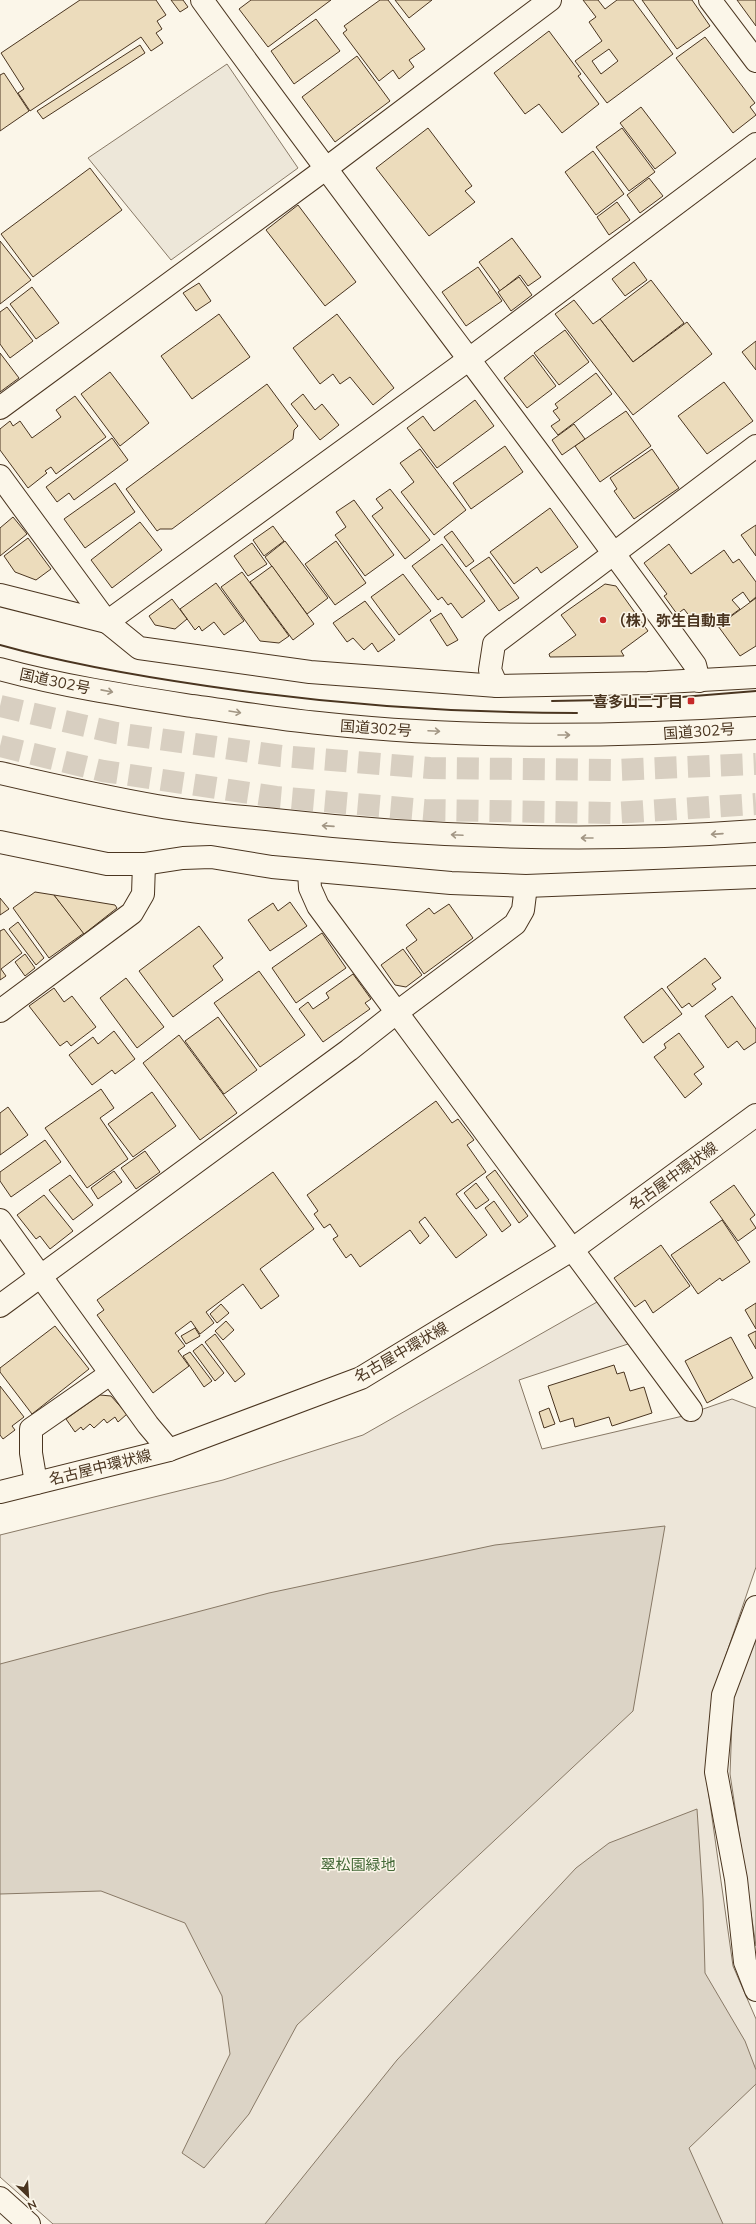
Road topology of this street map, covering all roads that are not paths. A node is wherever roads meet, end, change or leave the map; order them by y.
1 (202, 0) edge
2 (550, 0) edge
3 (710, 0) edge
4 (756, 61) edge
5 (756, 144) edge
6 (324, 170) junction
7 (468, 360) junction
8 (0, 408) edge
9 (756, 446) edge
10 (0, 476) edge
11 (614, 552) junction
12 (0, 595) edge
13 (107, 622) junction
14 (0, 669) edge
15 (756, 676) edge
16 (699, 681) junction
17 (498, 686) junction
18 (756, 728) edge
19 (0, 773) edge
20 (756, 831) edge
21 (0, 842) edge
22 (144, 864) junction
23 (310, 871) junction
24 (756, 877) edge
25 (526, 886) junction
26 (0, 1011) edge
27 (396, 1012) junction
28 (756, 1115) edge
29 (0, 1220) edge
30 (573, 1249) junction
31 (42, 1276) junction
32 (0, 1306) edge
33 (110, 1374) junction
34 (691, 1410) dead end
35 (169, 1450) junction
36 (36, 1484) junction
37 (0, 1492) edge
38 (756, 1607) edge
39 (756, 1990) edge
40 (0, 2198) edge
41 (29, 2224) edge

1 - 6 main road
2 - 6 main road
3 - 4 main road
5 - 7 main road
6 - 7 main road
6 - 8 main road
7 - 11 main road
7 - 13 main road
9 - 11 main road
10 - 13 main road
11 - 16 main road
11 - 17 main road
12 - 13 main road
13 - 17 main road
14 -> 18 main road, 国道302号
15 - 16 main road
16 - 17 main road
20 -> 19 main road
21 - 22 main road
22 - 23 main road
22 - 26 main road
23 - 25 main road
23 - 27 main road
24 - 25 main road
25 - 27 main road
27 - 30 main road
27 - 31 main road
28 - 30 main road, 名古屋中環状線
29 - 31 main road
30 - 34 main road
30 - 35 main road, 名古屋中環状線
31 - 32 main road
31 - 33 main road
33 - 35 main road
33 - 36 main road
35 - 36 main road, 名古屋中環状線
36 - 37 main road, 名古屋中環状線
38 - 39 main road
40 - 41 main road

